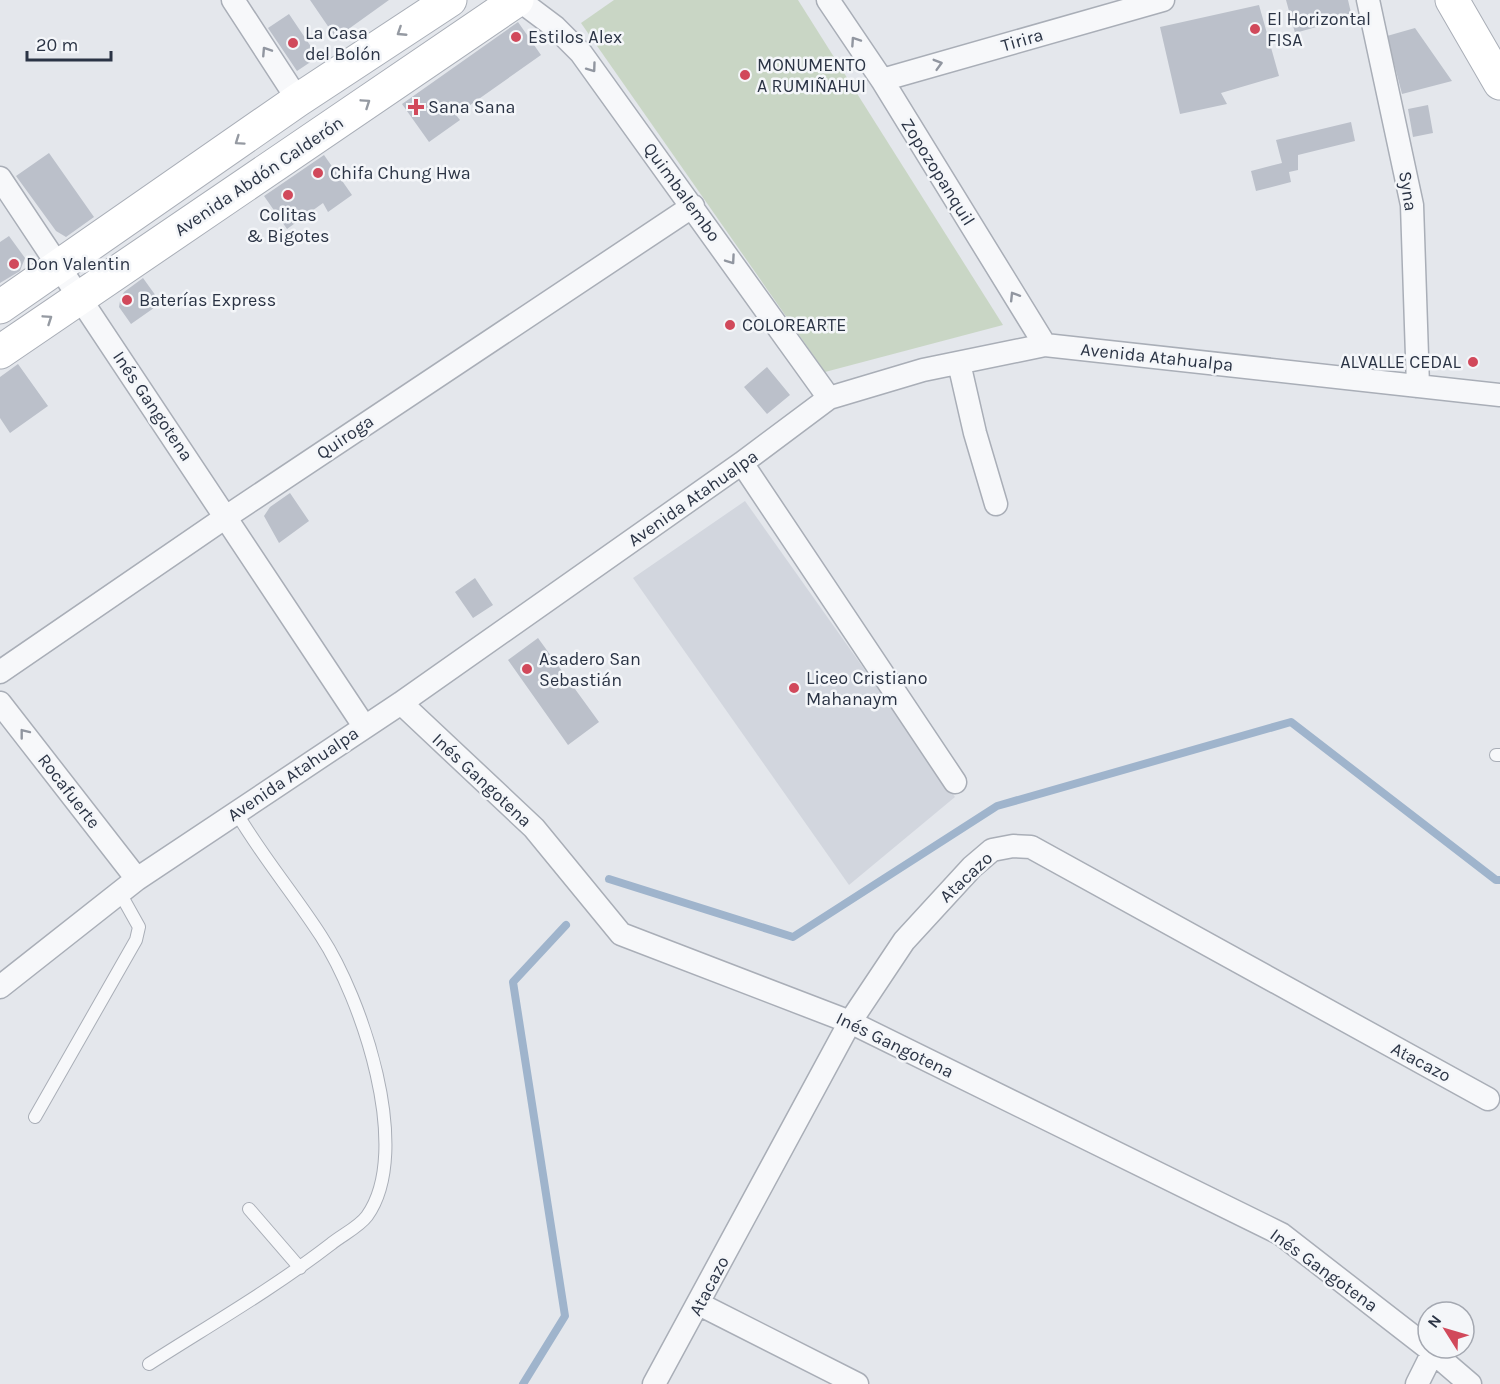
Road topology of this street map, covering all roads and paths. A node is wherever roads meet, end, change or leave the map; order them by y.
1 (233, 0) edge
2 (450, 0) edge
3 (518, 0) edge
4 (828, 0) edge
5 (1162, 0) edge
6 (1368, 0) edge
7 (1452, 0) edge
8 (1488, 40) edge
9 (882, 81) junction
10 (1500, 83) edge
11 (298, 100) junction
12 (0, 177) edge
13 (693, 206) junction
14 (59, 267) junction
15 (80, 297) junction
16 (0, 307) edge
17 (1045, 345) junction
18 (0, 352) edge
19 (959, 363) junction
20 (1418, 386) junction
21 (1500, 395) edge
22 (829, 398) junction
23 (742, 463) junction
24 (996, 504) dead end
25 (226, 517) junction
26 (0, 672) edge
27 (0, 703) edge
28 (401, 703) junction
29 (364, 726) junction
30 (955, 782) dead end
31 (237, 812) junction
32 (129, 886) junction
33 (0, 987) edge
34 (850, 1022) junction
35 (1488, 1098) dead end
36 (35, 1117) dead end
37 (249, 1209) dead end
38 (300, 1268) junction
39 (699, 1304) junction
40 (1416, 1338) edge
41 (1426, 1360) edge
42 (1443, 1360) edge
43 (149, 1364) dead end
44 (654, 1384) edge
45 (857, 1384) edge
46 (1417, 1384) edge
47 (1470, 1384) edge

11 -> 1 street
2 -> 11 main road
3 -> 13 street, Quimbalembo
15 -> 3 main road, Avenida Abdón Calderón
9 -> 4 street, Zopozopanquil
9 -> 5 street, Tirira
6 - 20 street, Syna
7 - 8 main road
8 - 10 main road
17 -> 9 street, Zopozopanquil
11 -> 14 main road
12 - 14 street, Inés Gangotena
13 -> 22 street, Quimbalembo
13 - 25 street, Quiroga
14 - 15 street, Inés Gangotena
14 - 16 main road
18 -> 15 main road, Avenida Abdón Calderón
15 - 25 street, Inés Gangotena
17 - 19 street, Avenida Atahualpa
17 - 20 street, Avenida Atahualpa
19 - 22 street, Avenida Atahualpa
19 - 24 street
20 - 21 street, Avenida Atahualpa
22 - 23 street, Avenida Atahualpa
23 - 28 street, Avenida Atahualpa
23 - 30 street
25 - 26 street, Quiroga
25 - 29 street, Inés Gangotena
32 -> 27 street, Rocafuerte
28 - 29 street, Avenida Atahualpa
28 - 34 street, Inés Gangotena
29 - 31 street, Avenida Atahualpa
31 - 32 street, Avenida Atahualpa
31 - 38 lane
32 - 33 street, Avenida Atahualpa
32 - 36 lane
34 - 35 street, Atacazo
34 - 39 street, Atacazo
34 - 40 street, Inés Gangotena
37 - 38 lane
38 - 43 lane
39 - 44 street, Atacazo
39 - 45 street
41 - 46 street
42 - 47 street, Inés Gangotena

